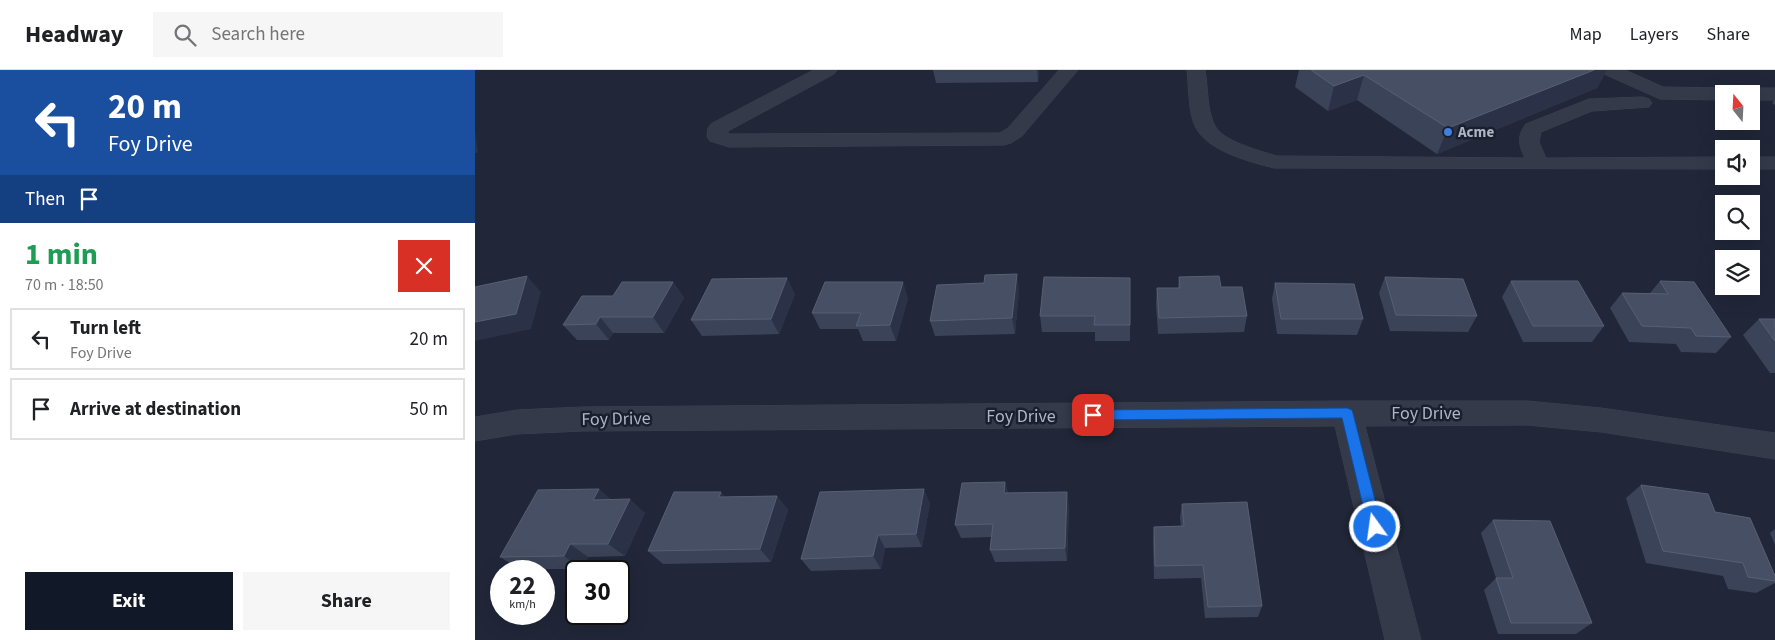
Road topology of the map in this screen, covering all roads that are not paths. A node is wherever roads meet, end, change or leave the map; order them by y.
1 (828, 70) edge
2 (1069, 70) edge
3 (1196, 70) edge
4 (1610, 70) edge
5 (1715, 94) edge
6 (1760, 94) edge
7 (1775, 94) edge
8 (1642, 103) dead end
9 (1715, 163) edge
10 (1760, 163) edge
11 (1775, 163) edge
12 (1539, 164) junction
13 (1347, 413) junction
14 (475, 429) edge
15 (1775, 446) edge
16 (1403, 640) edge

1 - 2 street
3 - 12 street
4 - 5 street
6 - 7 street
8 - 12 street
9 - 12 street
10 - 11 street
13 - 14 street, Foy Drive
13 - 15 street, Foy Drive
13 - 16 street

